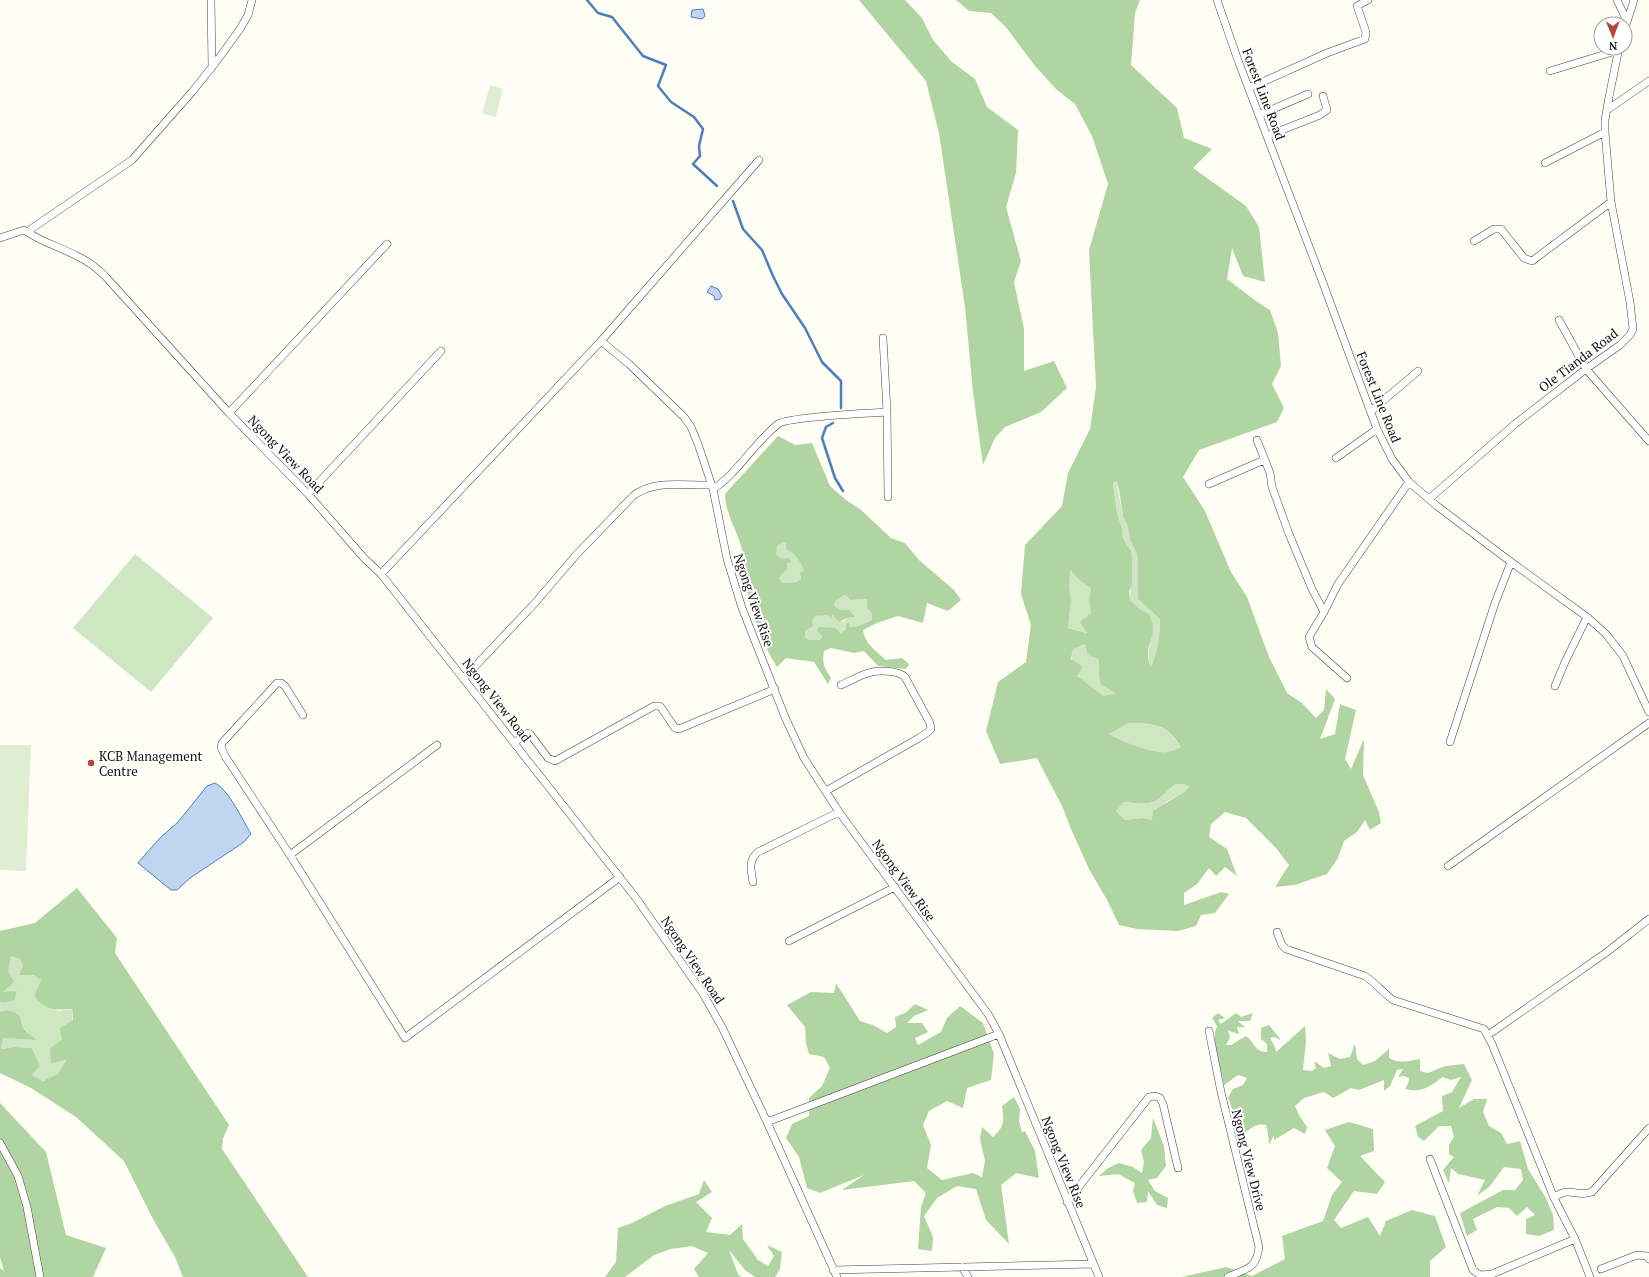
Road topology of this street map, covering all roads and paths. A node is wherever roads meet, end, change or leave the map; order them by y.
1 (211, 0) edge
2 (252, 0) edge
3 (1217, 0) edge
4 (1368, 0) edge
5 (1617, 0) edge
6 (1634, 0) edge
7 (1358, 2) edge
8 (1623, 16) edge
9 (1629, 16) edge
10 (1597, 56) edge
11 (1618, 56) edge
12 (212, 67) junction
13 (1550, 71) dead end
14 (1649, 81) edge
15 (1249, 88) junction
16 (1308, 94) dead end
17 (1323, 96) dead end
18 (1607, 110) junction
19 (1259, 115) junction
20 (1605, 132) junction
21 (1267, 136) junction
22 (759, 160) dead end
23 (1546, 163) dead end
24 (1611, 202) junction
25 (28, 230) junction
26 (0, 238) edge
27 (1474, 241) dead end
28 (386, 244) dead end
29 (1559, 320) dead end
30 (883, 338) dead end
31 (601, 340) junction
32 (441, 351) dead end
33 (1586, 369) junction
34 (1418, 371) dead end
35 (1371, 411) junction
36 (886, 412) junction
37 (229, 413) junction
38 (1377, 428) junction
39 (1257, 440) dead end
40 (1649, 441) edge
41 (1336, 458) dead end
42 (1264, 460) junction
43 (1409, 482) junction
44 (1209, 484) dead end
45 (712, 487) junction
46 (308, 494) junction
47 (888, 497) dead end
48 (1429, 499) junction
49 (1511, 562) junction
50 (382, 574) junction
51 (1324, 612) junction
52 (1587, 617) junction
53 (464, 678) junction
54 (1347, 678) dead end
55 (841, 685) dead end
56 (1555, 686) dead end
57 (775, 689) junction
58 (1649, 712) edge
59 (303, 715) dead end
60 (1649, 723) edge
61 (515, 742) junction
62 (1450, 742) dead end
63 (437, 745) dead end
64 (826, 791) junction
65 (839, 812) junction
66 (290, 855) junction
67 (1448, 866) dead end
68 (620, 877) junction
69 (753, 882) dead end
70 (895, 887) junction
71 (1649, 920) edge
72 (1277, 932) dead end
73 (789, 942) dead end
74 (1209, 1031) dead end
75 (999, 1034) junction
76 (1488, 1036) junction
77 (767, 1122) junction
78 (1649, 1128) edge
79 (0, 1143) edge
80 (1430, 1159) dead end
81 (1178, 1168) dead end
82 (1554, 1198) junction
83 (1067, 1202) junction
84 (1574, 1239) junction
85 (1649, 1259) edge
86 (1093, 1264) junction
87 (962, 1267) junction
88 (1601, 1269) dead end
89 (833, 1270) junction
90 (40, 1277) edge
91 (837, 1277) edge
92 (968, 1277) edge
93 (1099, 1277) edge
94 (1228, 1277) edge
95 (1590, 1277) edge

1 - 12 street
2 - 12 street
3 - 15 street, Forest Line Road
4 - 7 street
5 - 8 street
6 - 9 street
7 - 15 street
10 - 13 street
11 - 18 street, Ole Tianda Road
12 - 25 street
14 - 18 street
15 - 19 street, Forest Line Road
16 - 19 street
17 - 21 street
18 - 20 street, Ole Tianda Road
19 - 21 street, Forest Line Road
20 - 23 street
20 - 24 street, Ole Tianda Road
21 - 35 street, Forest Line Road
22 - 31 street
24 - 27 street
24 - 33 street, Ole Tianda Road
25 - 26 street
25 - 37 street, Ngong View Road
28 - 37 street
29 - 33 street
30 - 36 street
31 - 45 street, Ngong View Rise
31 - 50 street
32 - 46 street
33 - 40 street
33 - 48 street, Ole Tianda Road
34 - 35 street
35 - 38 street, Forest Line Road
36 - 45 street
36 - 47 street
37 - 46 street, Ngong View Road
38 - 41 street
38 - 43 street, Forest Line Road
39 - 42 street
42 - 44 street
42 - 51 street
43 - 48 street, Forest Line Road
43 - 51 street
45 - 53 street
45 - 57 street, Ngong View Rise
46 - 50 street, Ngong View Road
48 - 49 street, Forest Line Road
49 - 52 street, Forest Line Road
49 - 62 street
50 - 53 street, Ngong View Road
51 - 54 street
52 - 56 street
52 - 58 street, Forest Line Road
53 - 61 street, Ngong View Road
55 - 64 street
57 - 61 street
57 - 64 street, Ngong View Rise
59 - 66 street
60 - 67 street
61 - 68 street, Ngong View Road
63 - 66 street
64 - 65 street, Ngong View Rise
65 - 69 street
65 - 70 street, Ngong View Rise
66 - 68 street
68 - 77 street, Ngong View Road
70 - 73 street
70 - 75 street, Ngong View Rise
71 - 76 street
72 - 76 street
74 - 94 street, Ngong View Drive
75 - 77 street
75 - 83 street, Ngong View Rise
76 - 82 street
77 - 89 street, Ngong View Road
78 - 82 street
79 - 90 street
80 - 84 street
81 - 83 street
82 - 84 street
83 - 86 street, Ngong View Rise
84 - 95 street
85 - 88 street
86 - 87 street
86 - 93 street, Ngong View Rise
87 - 89 street
87 - 92 street
89 - 91 street, Ngong View Road

